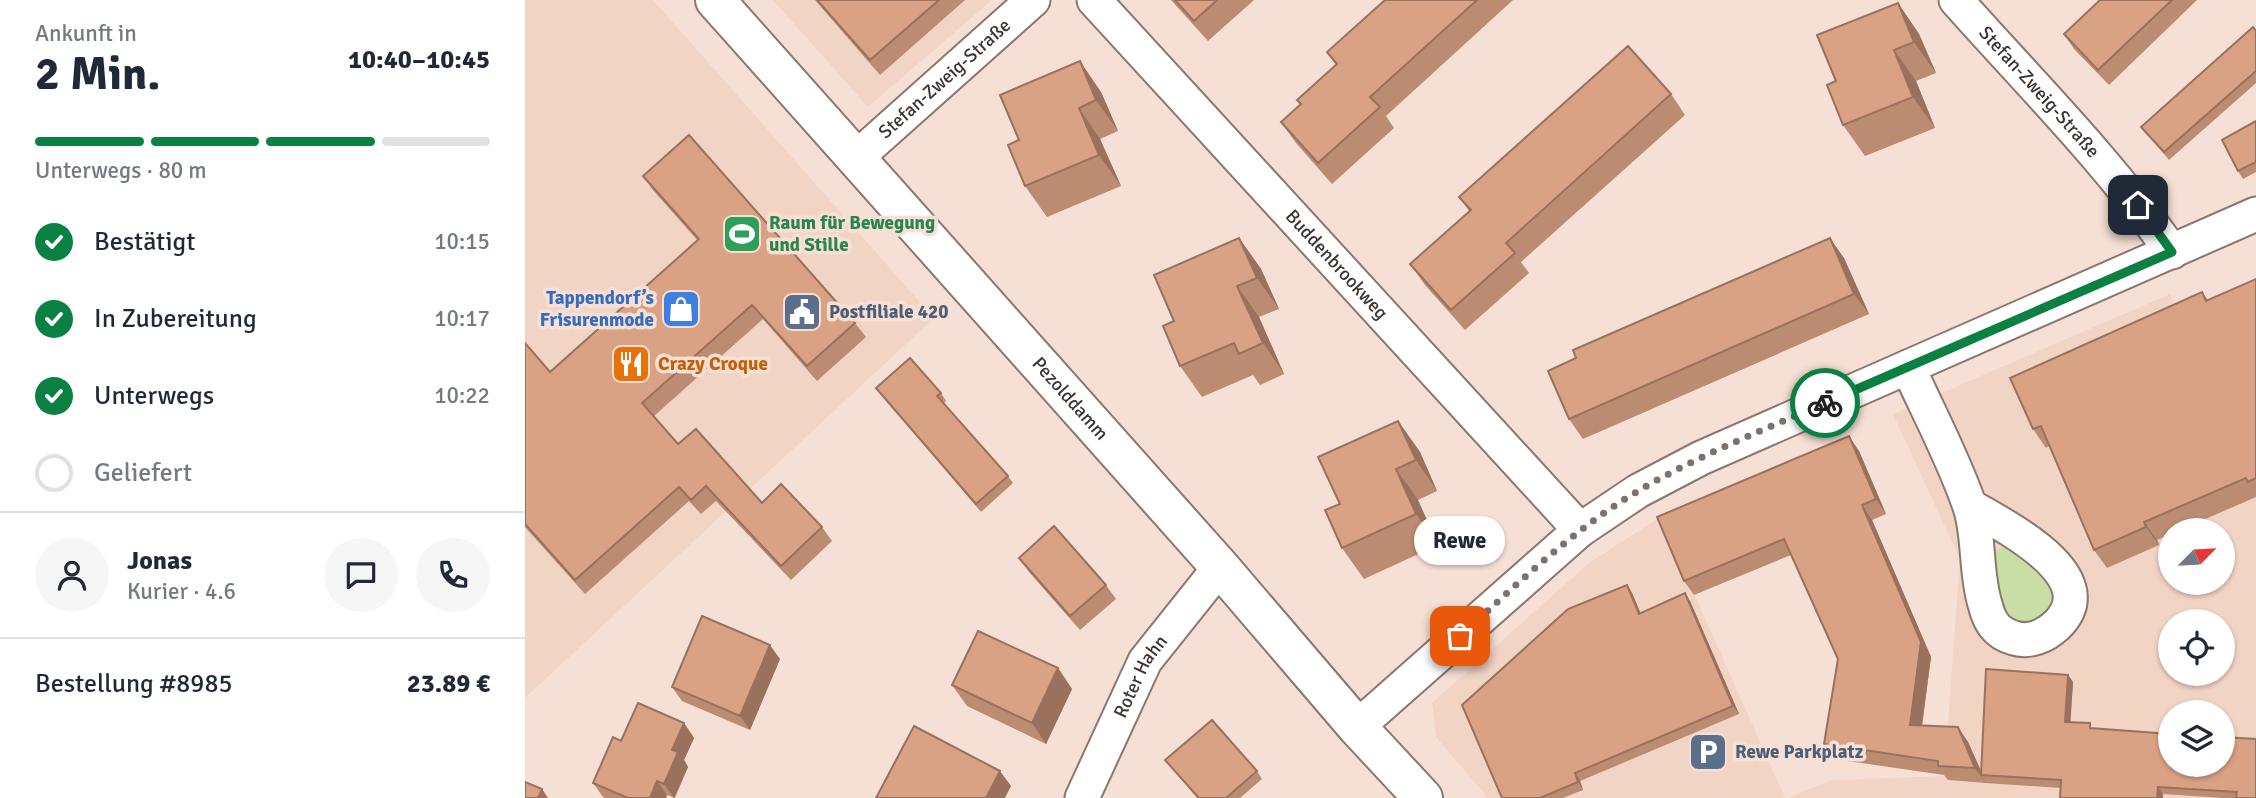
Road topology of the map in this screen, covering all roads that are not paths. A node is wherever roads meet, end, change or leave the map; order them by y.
1 (715, 0) edge
2 (1033, 0) edge
3 (1094, 0) edge
4 (1956, 0) edge
5 (856, 158) junction
6 (2256, 214) edge
7 (2172, 252) junction
8 (1908, 367) junction
9 (1970, 506) dead end
10 (1580, 530) junction
11 (1220, 567) junction
12 (1357, 727) junction
13 (1082, 798) edge
14 (1423, 798) edge

1 - 5 street, Pezolddamm
2 - 5 street, Stefan-Zweig-Straße
3 - 10 street, Buddenbrookweg
4 - 7 street, Stefan-Zweig-Straße
5 - 11 street, Pezolddamm
6 - 7 street
7 - 8 street
8 - 9 street
8 - 10 street
10 - 12 street
11 - 12 street, Pezolddamm
11 - 13 street, Roter Hahn
12 - 14 street, Pezolddamm

